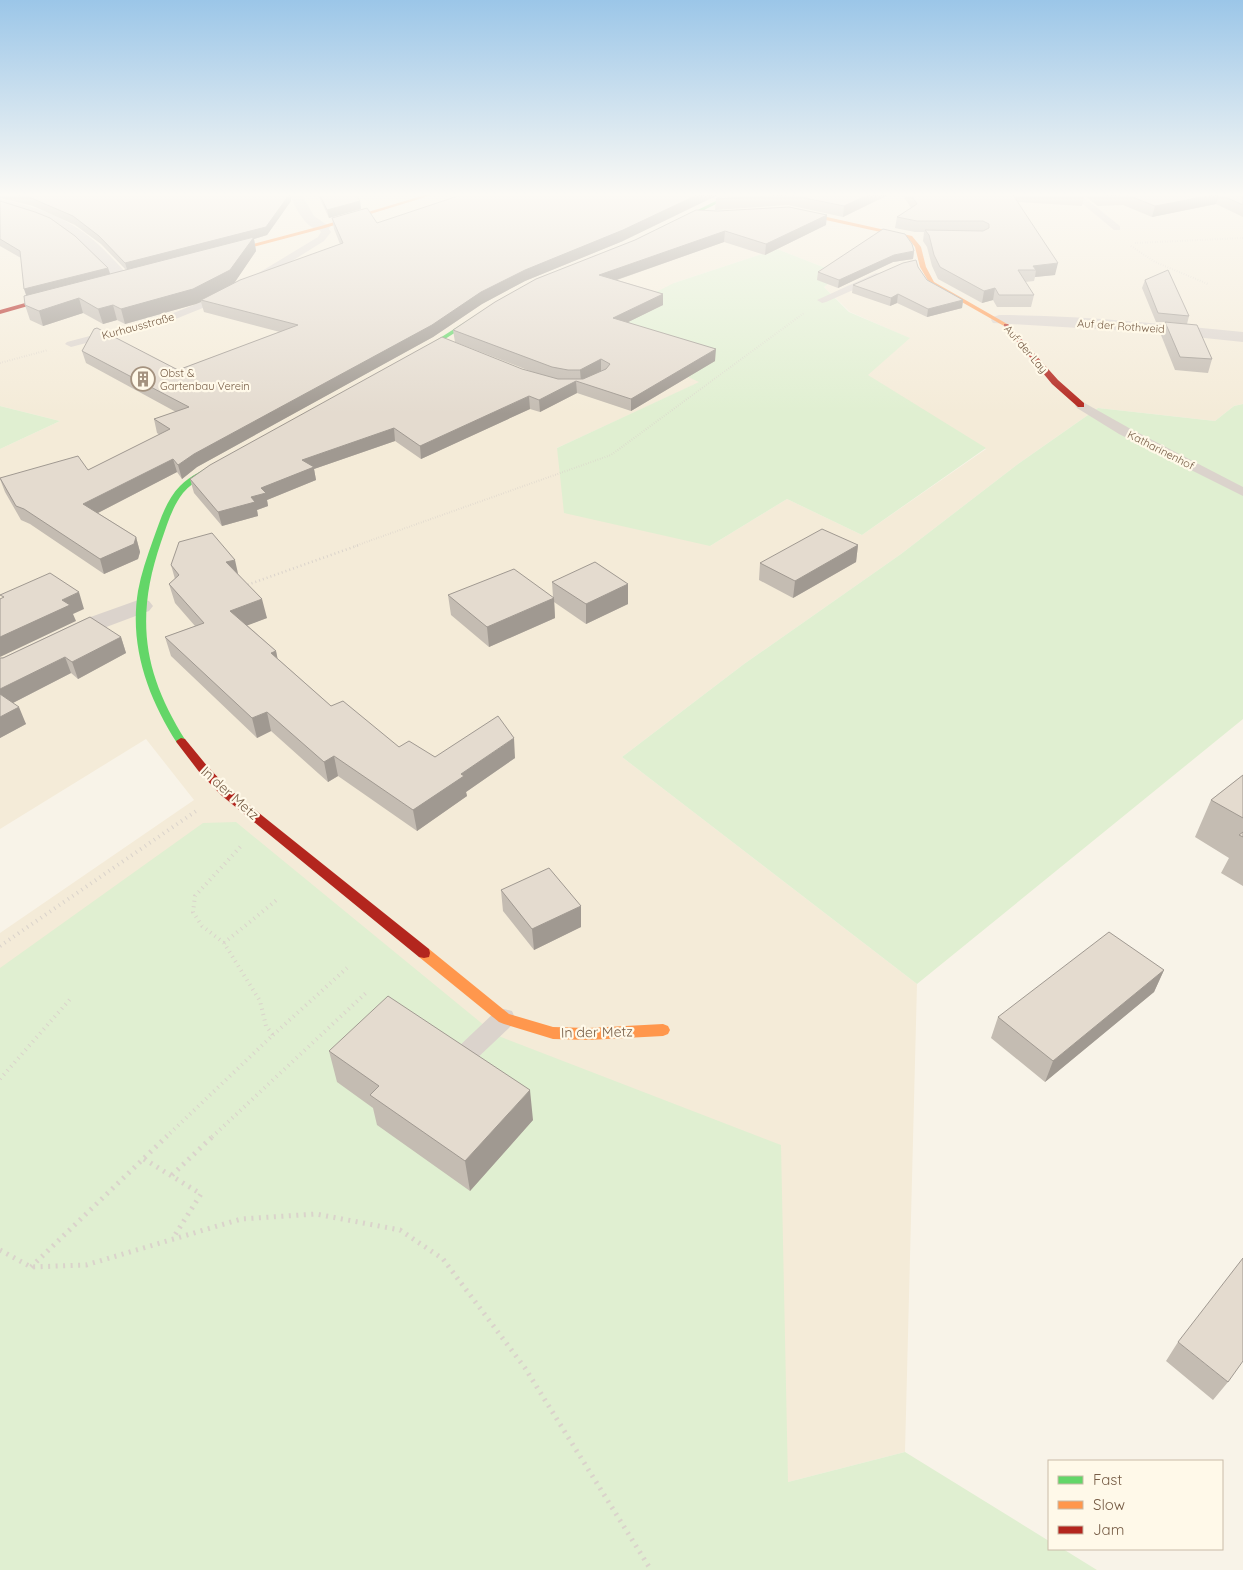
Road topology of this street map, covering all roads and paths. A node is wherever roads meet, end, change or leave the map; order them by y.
1 (113, 268) edge
2 (273, 268) edge
3 (921, 268) edge
4 (1170, 268) edge
5 (890, 270) edge
6 (123, 278) edge
7 (1208, 284) dead end
8 (76, 291) edge
9 (822, 300) joint
10 (498, 304) edge
11 (0, 312) edge
12 (999, 320) junction
13 (1243, 337) edge
14 (71, 344) joint
15 (405, 361) edge
16 (0, 362) edge
17 (1080, 405) joint
18 (235, 456) edge
19 (1243, 492) edge
20 (236, 589) edge
21 (141, 606) junction
22 (0, 668) edge
23 (225, 792) junction
24 (265, 825) junction
25 (279, 898) dead end
26 (224, 943) junction
27 (0, 946) edge
28 (347, 968) dead end
29 (368, 991) dead end
30 (72, 997) dead end
31 (504, 1018) junction
32 (663, 1030) dead end
33 (273, 1036) junction
34 (464, 1056) edge
35 (0, 1079) edge
36 (144, 1159) junction
37 (172, 1176) junction
38 (172, 1239) junction
39 (0, 1250) edge
40 (31, 1267) junction
41 (651, 1570) edge

1 - 6 street
2 - 14 lane, Kurhausstraße
3 - 12 street, Auf der Lay
4 - 7 path
5 - 9 lane
8 - 11 street
9 - 20 path
10 - 15 street
12 - 13 street, Auf der Rothweid
12 - 17 street, Auf der Lay
14 - 16 path
17 - 19 lane, Katharinenhof
18 - 21 street, In der Metz
21 - 22 street
21 - 23 street, In der Metz
23 - 24 street, In der Metz
23 - 27 path
24 - 26 path
24 - 31 street, In der Metz
25 - 26 path
26 - 33 path
28 - 33 path
29 - 37 path
30 - 35 path
31 - 32 street, In der Metz
31 - 34 lane
33 - 36 path
36 - 37 path
36 - 40 path
37 - 38 path
38 - 40 path
38 - 41 path
39 - 40 path

